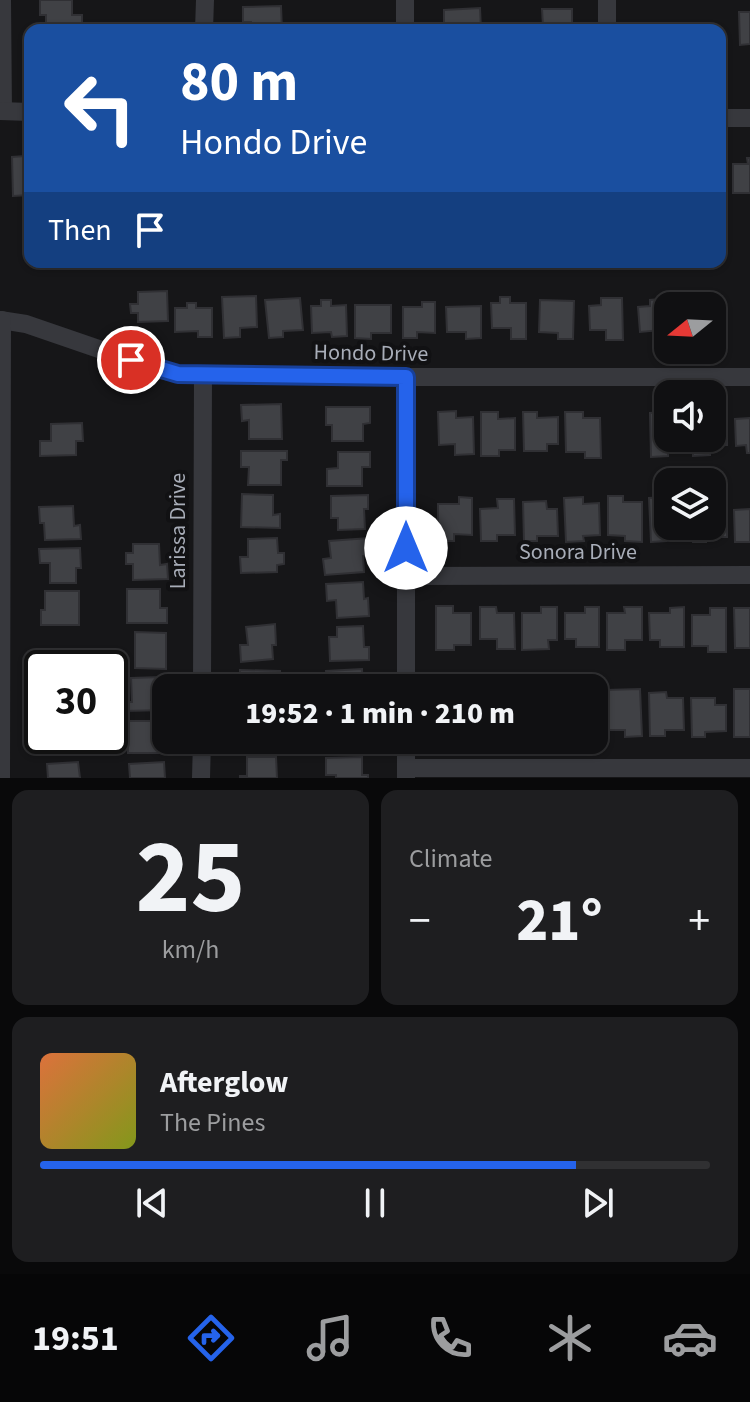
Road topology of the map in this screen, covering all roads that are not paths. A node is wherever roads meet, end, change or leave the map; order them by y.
1 (2, 0) edge
2 (205, 0) edge
3 (405, 0) edge
4 (607, 0) edge
5 (204, 24) edge
6 (405, 24) edge
7 (607, 24) edge
8 (2, 111) edge
9 (24, 112) edge
10 (726, 118) edge
11 (750, 118) edge
12 (1, 320) edge
13 (203, 374) junction
14 (406, 377) junction
15 (750, 377) edge
16 (750, 575) edge
17 (406, 576) junction
18 (202, 674) edge
19 (406, 674) edge
20 (202, 754) edge
21 (750, 768) edge
22 (406, 773) edge
23 (1, 778) edge
24 (201, 778) edge

1 - 8 street
2 - 5 street
3 - 6 street
4 - 7 street
8 - 9 street
10 - 11 street
12 - 13 street, Hondo Drive
12 - 23 street
13 - 14 street, Hondo Drive
13 - 18 street, Larissa Drive
14 - 15 street, Hondo Drive
14 - 17 street
16 - 17 street, Sonora Drive
17 - 19 street
20 - 24 street
21 - 22 street

